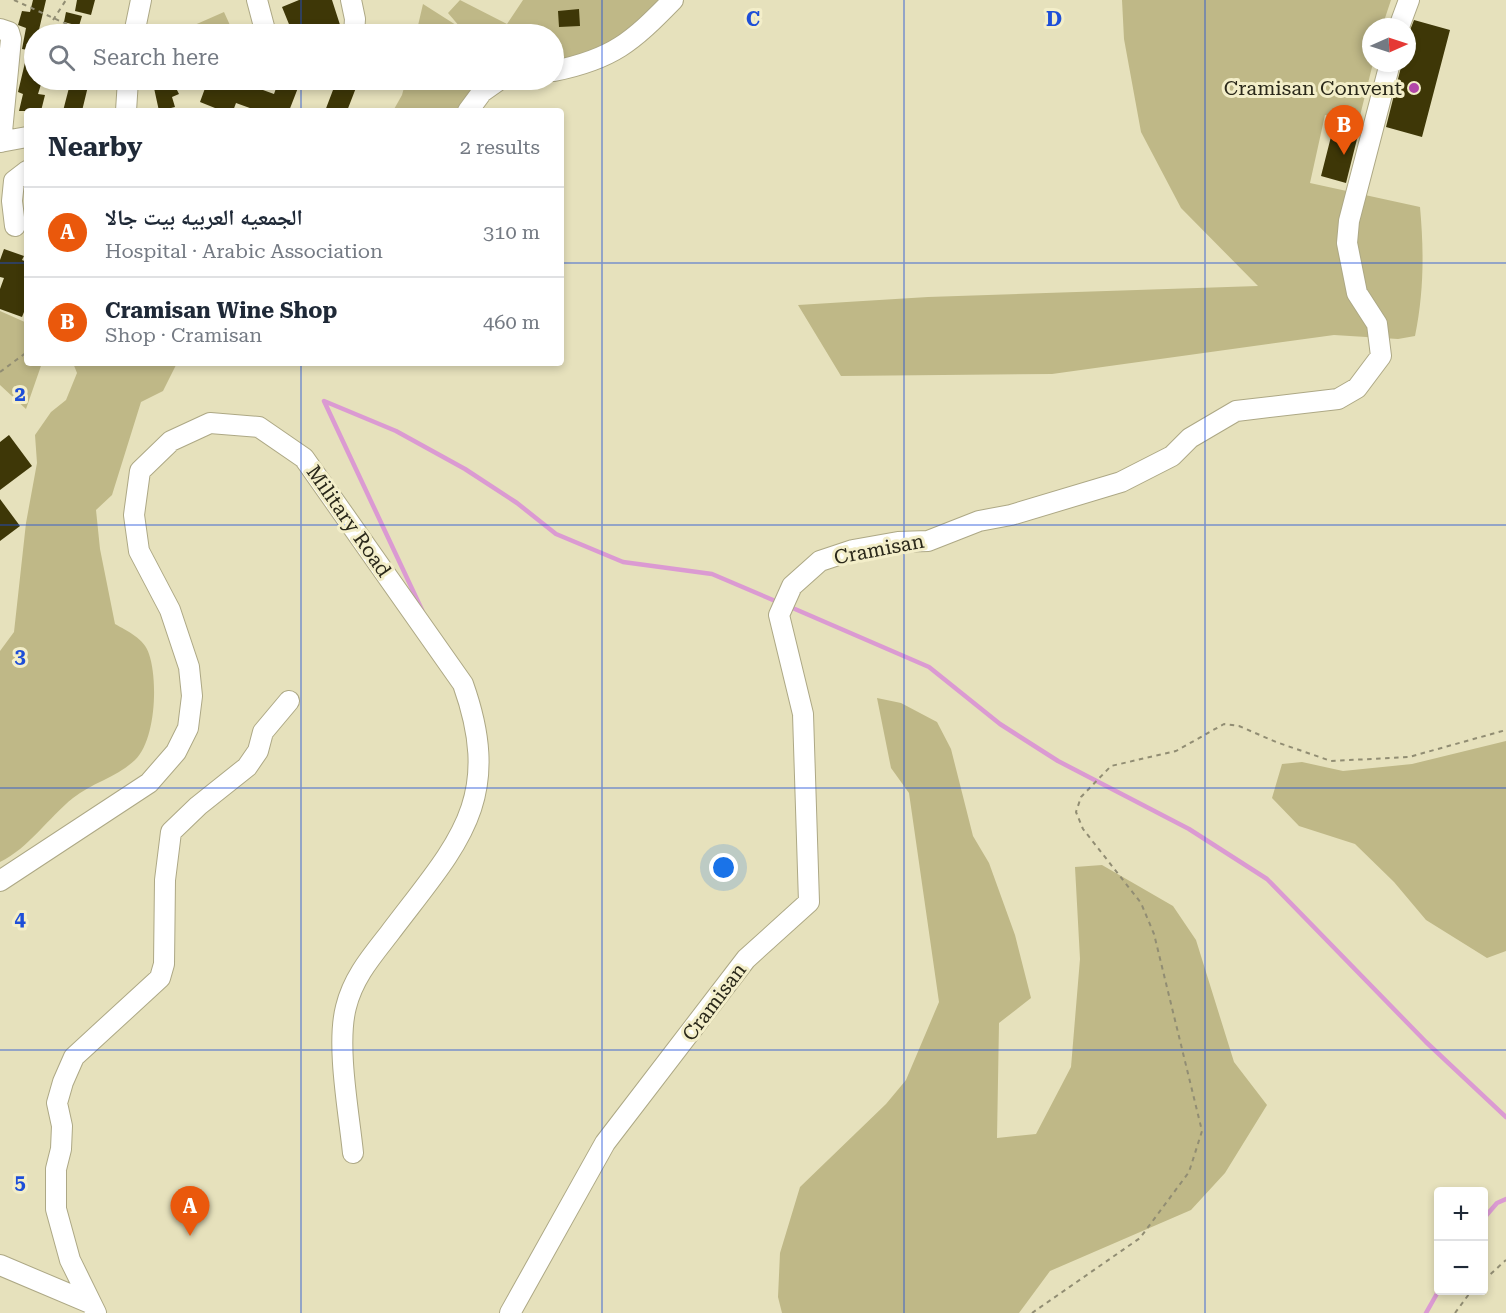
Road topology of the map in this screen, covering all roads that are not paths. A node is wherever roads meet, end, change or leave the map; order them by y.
1 (141, 0) edge
2 (257, 0) edge
3 (351, 0) edge
4 (673, 0) edge
5 (1409, 0) edge
6 (1402, 18) edge
7 (136, 24) edge
8 (263, 24) edge
9 (355, 24) edge
10 (0, 29) edge
11 (564, 69) edge
12 (1388, 72) edge
13 (127, 90) edge
14 (485, 90) edge
15 (126, 108) edge
16 (470, 108) edge
17 (24, 138) edge
18 (0, 142) edge
19 (24, 173) edge
20 (15, 226) dead end
21 (289, 701) dead end
22 (0, 881) edge
23 (353, 1153) dead end
24 (0, 1265) edge
25 (93, 1308) edge
26 (510, 1313) edge

1 - 7 street
2 - 8 street
3 - 9 street
4 - 11 street
5 - 6 street
10 - 18 street
12 - 26 street, Cramisan
13 - 15 street
14 - 16 street
17 - 18 street
19 - 20 street
21 - 25 street
22 - 23 street, Military Road
24 - 25 street

